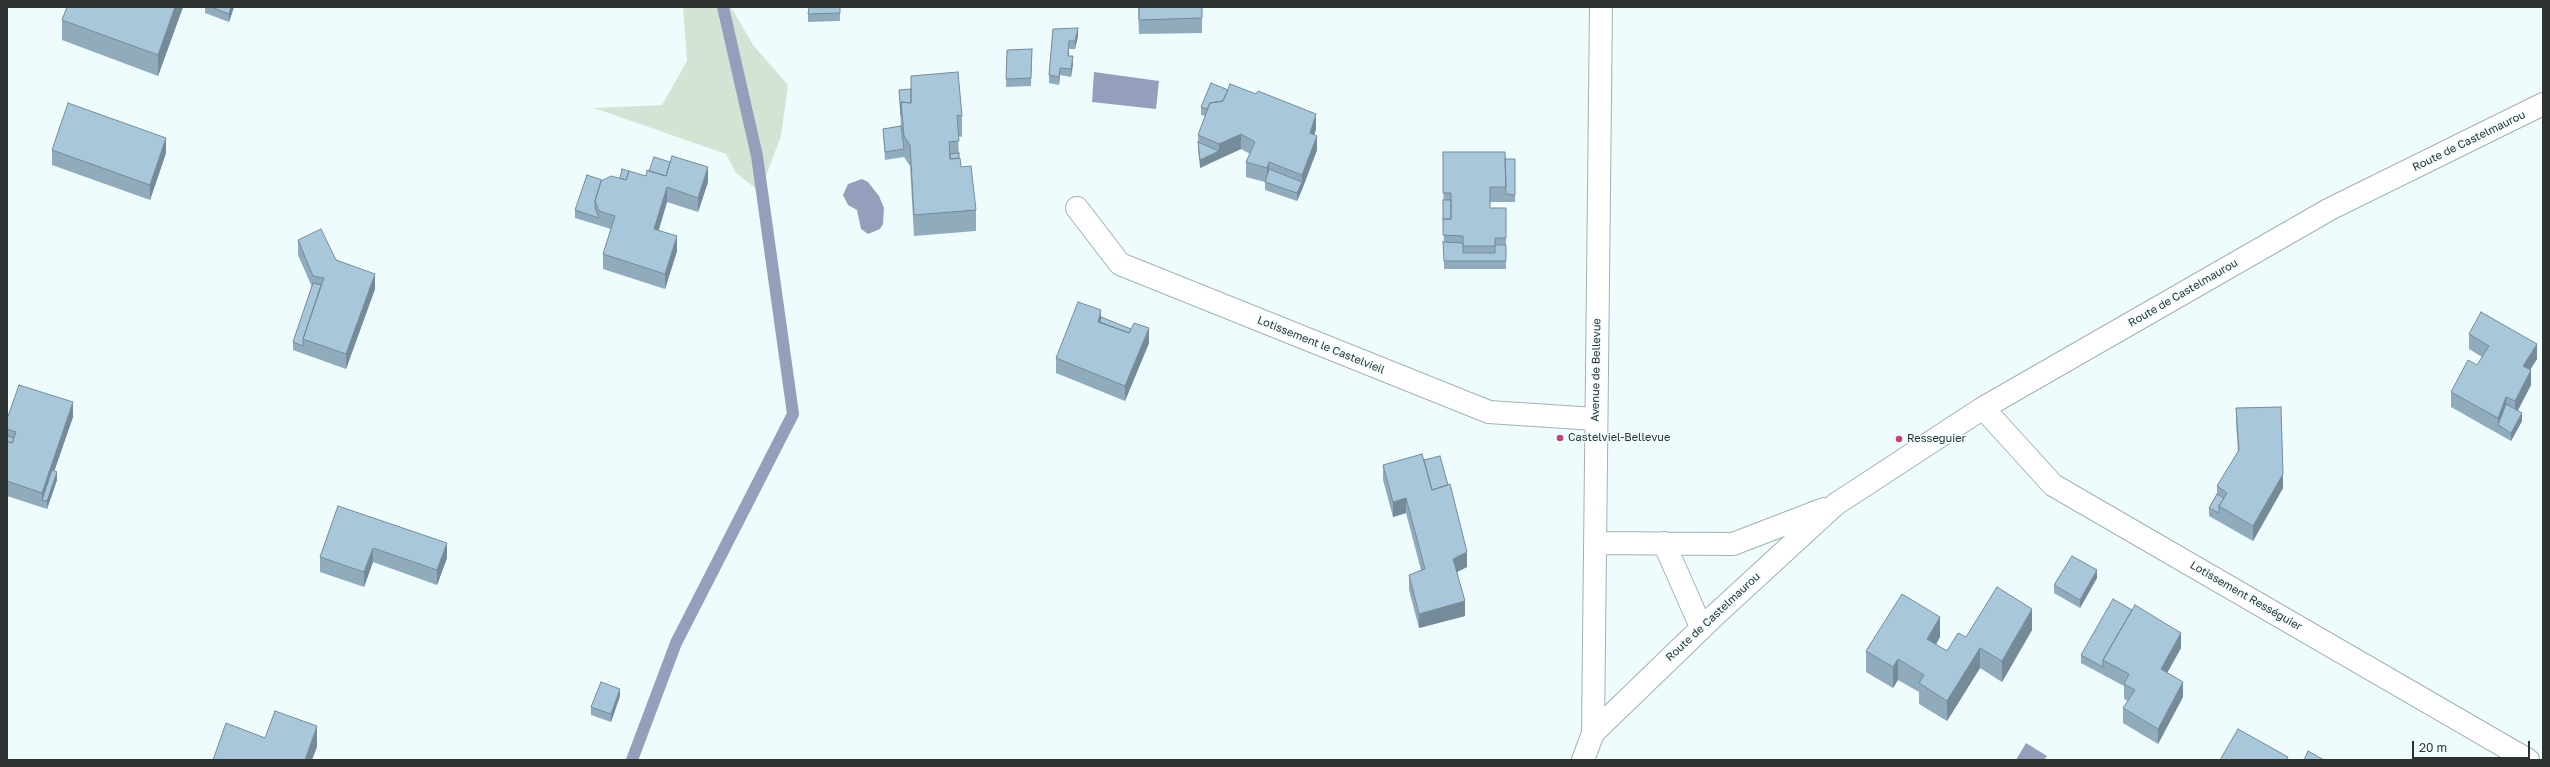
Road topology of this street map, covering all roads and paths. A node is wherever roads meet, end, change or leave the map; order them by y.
1 (1601, 7) edge
2 (2543, 104) edge
3 (1077, 208) dead end
4 (1984, 408) junction
5 (1595, 419) junction
6 (1836, 504) junction
7 (1596, 543) junction
8 (1664, 543) junction
9 (1701, 627) junction
10 (1593, 733) junction
11 (1583, 760) edge
12 (2528, 760) edge

1 - 5 street, Avenue de Bellevue
2 - 4 street, Route de Castelmaurou
3 - 5 street, Lotissement le Castelvieil
4 - 6 street, Route de Castelmaurou
4 - 12 street, Lotissement Rességuier
5 - 7 street, Avenue de Bellevue
6 - 8 street, Route de Castelmaurou
6 - 9 street, Route de Castelmaurou
7 - 8 street, Route de Castelmaurou
7 - 10 street, Avenue de Bellevue
8 - 9 street
9 - 10 street, Route de Castelmaurou
10 - 11 street

